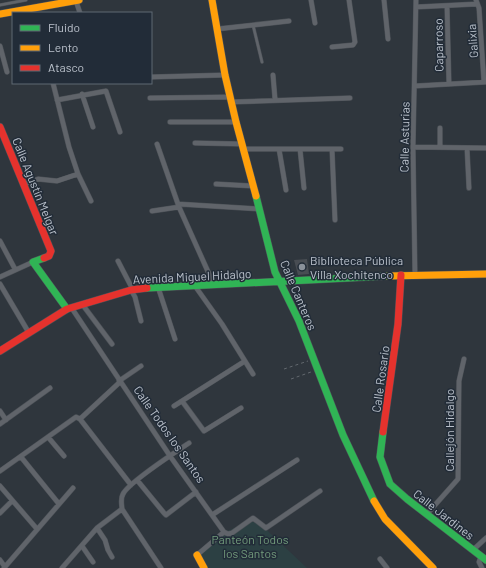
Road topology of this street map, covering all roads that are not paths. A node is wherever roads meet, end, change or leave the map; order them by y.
1 (26, 0) edge
2 (77, 0) edge
3 (212, 0) edge
4 (311, 0) edge
5 (349, 0) edge
6 (384, 0) edge
7 (416, 0) edge
8 (476, 2) edge
9 (0, 5) edge
10 (447, 6) junction
11 (416, 7) junction
12 (30, 11) edge
13 (20, 12) edge
14 (80, 12) edge
15 (12, 13) edge
16 (0, 14) edge
17 (290, 21) dead end
18 (315, 23) dead end
19 (253, 25) junction
20 (217, 30) junction
21 (388, 39) dead end
22 (0, 46) edge
23 (332, 47) dead end
24 (262, 62) dead end
25 (7, 72) dead end
26 (225, 75) junction
27 (273, 75) dead end
28 (152, 77) edge
29 (485, 82) edge
30 (53, 84) edge
31 (449, 84) junction
32 (415, 86) junction
33 (82, 94) junction
34 (150, 98) dead end
35 (350, 98) dead end
36 (231, 99) junction
37 (57, 100) junction
38 (275, 100) junction
39 (170, 122) dead end
40 (236, 122) junction
41 (0, 127) edge
42 (93, 127) dead end
43 (440, 128) dead end
44 (120, 132) dead end
45 (195, 143) dead end
46 (157, 144) dead end
47 (242, 146) junction
48 (413, 147) junction
49 (440, 147) junction
50 (467, 148) junction
51 (486, 148) edge
52 (279, 149) junction
53 (300, 149) junction
54 (332, 149) junction
55 (340, 149) dead end
56 (78, 174) junction
57 (24, 184) junction
58 (216, 184) dead end
59 (253, 186) junction
60 (304, 188) dead end
61 (469, 188) dead end
62 (286, 190) dead end
63 (91, 201) dead end
64 (179, 206) junction
65 (260, 209) junction
66 (152, 211) dead end
67 (335, 220) dead end
68 (0, 241) edge
69 (118, 261) dead end
70 (33, 262) junction
71 (14, 269) junction
72 (486, 274) edge
73 (401, 275) junction
74 (415, 275) junction
75 (0, 277) edge
76 (280, 282) junction
77 (0, 284) edge
78 (214, 285) junction
79 (195, 286) junction
80 (158, 287) junction
81 (132, 290) junction
82 (81, 304) junction
83 (69, 308) junction
84 (141, 321) dead end
85 (29, 333) junction
86 (175, 339) dead end
87 (112, 344) dead end
88 (0, 351) edge
89 (464, 359) dead end
90 (245, 361) junction
91 (141, 366) dead end
92 (253, 374) dead end
93 (120, 381) junction
94 (50, 388) dead end
95 (182, 401) junction
96 (174, 406) dead end
97 (241, 408) dead end
98 (0, 411) edge
99 (78, 418) junction
100 (6, 420) junction
101 (0, 424) edge
102 (48, 437) junction
103 (189, 443) dead end
104 (64, 456) dead end
105 (170, 456) junction
106 (20, 457) junction
107 (297, 460) dead end
108 (0, 471) edge
109 (137, 480) junction
110 (390, 484) joint
111 (131, 485) junction
112 (0, 486) edge
113 (73, 488) dead end
114 (320, 491) dead end
115 (196, 492) junction
116 (12, 501) junction
117 (59, 504) junction
118 (122, 510) junction
119 (0, 513) edge
120 (427, 514) junction
121 (212, 515) junction
122 (97, 528) junction
123 (36, 529) junction
124 (224, 532) junction
125 (486, 538) edge
126 (82, 546) junction
127 (473, 550) junction
128 (197, 555) joint
129 (112, 557) dead end
130 (483, 558) edge
131 (380, 559) dead end
132 (0, 560) edge
133 (93, 562) dead end
134 (5, 567) edge
135 (62, 568) edge
136 (161, 568) edge
137 (204, 568) edge
138 (387, 568) edge
139 (433, 568) edge
140 (482, 568) edge

1 - 9 lane
2 - 12 street
2 - 14 street
3 - 20 street, Calle Canteros
4 - 18 street
5 - 23 street
6 - 21 street
7 - 11 street, Calle Asturias
8 - 10 street
8 - 29 street, Galixia
10 - 11 street
10 - 31 street, Caparroso
11 - 32 street, Calle Asturias
12 - 13 street
15 - 16 street
17 - 19 street
19 - 20 street
19 - 24 lane
20 - 26 street, Calle Canteros
22 - 25 street
26 - 28 street
26 - 36 street, Calle Canteros
27 - 38 street
29 - 31 street
30 - 37 street
31 - 32 street
32 - 48 street, Calle Asturias
33 - 37 street
33 - 42 street
33 - 44 street
34 - 36 street
35 - 38 street
36 - 38 street
36 - 40 street, Calle Canteros
37 - 56 street
39 - 40 street
40 - 47 street, Calle Canteros
41 - 57 street, Calle Agustín Melgar
43 - 49 street
45 - 47 street
46 - 64 street
47 - 52 street
47 - 59 street, Calle Canteros
48 - 49 street
48 - 74 street, Calle Asturias
49 - 50 street
50 - 51 street
50 - 61 street
52 - 53 street
52 - 62 street
53 - 54 street
53 - 60 street
54 - 55 street
54 - 67 street
56 - 57 street
56 - 63 street
57 - 70 street, Calle Agustín Melgar
58 - 59 street
59 - 65 street, Calle Canteros
64 - 65 street
64 - 66 street
64 - 78 street
65 - 76 street, Calle Canteros
68 - 71 street
69 - 81 street
70 - 71 street
70 - 83 street
71 - 75 street
72 - 74 street, Avenida Miguel Hidalgo
73 - 74 street, Avenida Miguel Hidalgo
73 - 76 street, Avenida Miguel Hidalgo
73 - 110 street, Calle Rosario
76 - 78 street, Avenida Miguel Hidalgo
76 - 139 street, Calle Canteros
77 - 85 street
78 - 79 street, Avenida Miguel Hidalgo
79 - 80 street, Avenida Miguel Hidalgo
79 - 90 street
80 - 81 street, Avenida Miguel Hidalgo
80 - 86 street
81 - 82 street, Avenida Miguel Hidalgo
81 - 84 street
82 - 83 street, Avenida Miguel Hidalgo
82 - 87 street
83 - 85 street, Avenida Miguel Hidalgo
83 - 93 street, Calle Todos los Santos
85 - 88 street, Avenida Miguel Hidalgo
89 - 120 street, Callejón Hidalgo
90 - 92 street
90 - 95 street
91 - 93 street
93 - 99 street
93 - 105 street, Calle Todos los Santos
94 - 100 street
95 - 96 street
95 - 97 street
98 - 100 street
99 - 102 street
99 - 111 street
100 - 101 street
102 - 104 street
102 - 106 street
103 - 105 street
105 - 109 street
105 - 115 street, Calle Todos los Santos
106 - 108 street
106 - 117 street
107 - 121 street
109 - 111 street
109 - 115 street
110 - 120 street, Calle Jardines
111 - 118 street
112 - 116 street
113 - 117 street
114 - 124 street
115 - 121 street, Calle Todos los Santos
116 - 119 street
116 - 123 street
117 - 123 street
118 - 122 street
118 - 136 street
120 - 127 street, Calle Jardines
121 - 124 street, Calle Todos los Santos
122 - 126 street
122 - 129 street
123 - 134 street
124 - 128 street
125 - 127 street
126 - 133 street
126 - 135 street
127 - 130 street, Calle Jardines
128 - 137 street
130 - 140 street
131 - 138 street
132 - 134 street

